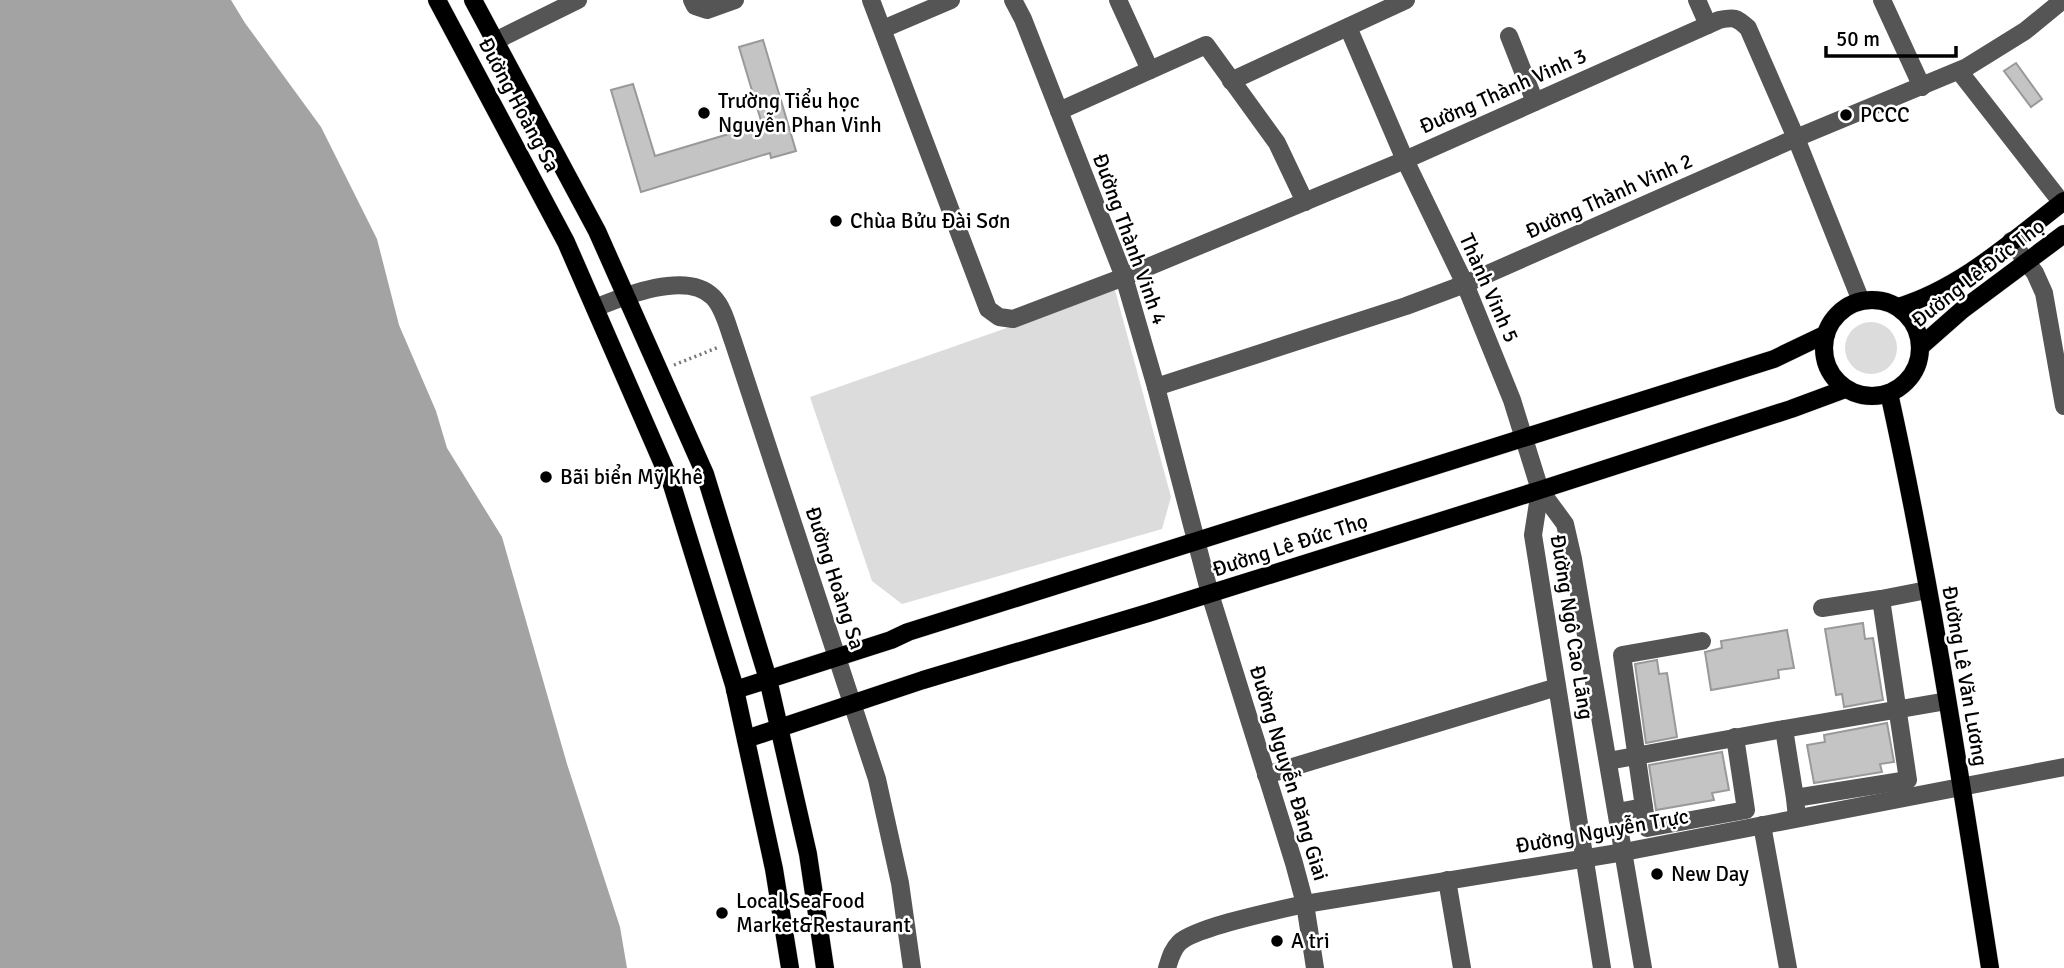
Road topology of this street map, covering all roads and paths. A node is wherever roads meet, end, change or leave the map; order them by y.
1 (437, 0) edge
2 (473, 0) edge
3 (578, 0) edge
4 (692, 0) edge
5 (735, 0) edge
6 (871, 0) edge
7 (951, 0) edge
8 (1013, 0) edge
9 (1118, 0) edge
10 (1406, 0) edge
11 (1697, 0) edge
12 (1882, 0) edge
13 (2059, 1) edge
14 (1709, 25) junction
15 (1348, 27) junction
16 (883, 29) junction
17 (1509, 36) dead end
18 (495, 41) junction
19 (1150, 70) junction
20 (1959, 71) junction
21 (1231, 81) junction
22 (1922, 87) junction
23 (1535, 102) junction
24 (1059, 111) junction
25 (1796, 138) junction
26 (1405, 160) junction
27 (1305, 202) junction
28 (2063, 202) edge
29 (2064, 234) edge
30 (2011, 242) junction
31 (2027, 262) junction
32 (1124, 277) junction
33 (1465, 284) junction
34 (626, 296) junction
35 (1861, 301) junction
36 (1898, 307) junction
37 (595, 308) junction
38 (1826, 334) junction
39 (733, 341) junction
40 (1920, 347) junction
41 (659, 371) junction
42 (1156, 387) junction
43 (1845, 388) junction
44 (1889, 393) junction
45 (2064, 406) edge
46 (1525, 436) junction
47 (1540, 490) junction
48 (1195, 541) junction
49 (1927, 590) junction
50 (1210, 594) junction
51 (1881, 598) junction
52 (1822, 608) dead end
53 (1702, 641) dead end
54 (837, 657) junction
55 (768, 679) junction
56 (1557, 687) junction
57 (735, 690) junction
58 (1947, 701) junction
59 (852, 704) junction
60 (1896, 708) junction
61 (1631, 715) junction
62 (1601, 720) junction
63 (779, 728) junction
64 (1784, 729) junction
65 (1735, 737) junction
66 (746, 739) junction
67 (1637, 757) junction
68 (1608, 761) junction
69 (2064, 767) edge
70 (1266, 775) junction
71 (1962, 786) junction
72 (1795, 797) junction
73 (1644, 807) junction
74 (1617, 812) junction
75 (1797, 818) junction
76 (1718, 825) junction
77 (1762, 825) junction
78 (1624, 852) junction
79 (1585, 858) junction
80 (1447, 880) junction
81 (1304, 904) junction
82 (790, 968) edge
83 (825, 968) edge
84 (912, 968) edge
85 (1167, 968) edge
86 (1315, 968) edge
87 (1462, 968) edge
88 (1602, 968) edge
89 (1643, 968) edge
90 (1788, 968) edge
91 (1990, 968) edge

1 - 37 main road, Đường Hoàng Sa
2 - 18 main road, Đường Hoàng Sa
3 - 18 street
4 - 5 street
6 - 16 street
7 - 16 street
8 - 24 street, Đường Thành Vinh 4
9 - 19 street
10 - 15 street
11 - 14 street
12 - 22 street
13 - 20 street, Đường Thành Vinh 2
14 - 23 street, Đường Thành Vinh 3
14 - 25 street, Đường Thành Vinh 3
15 - 21 street
15 - 26 street, Thành Vinh 5
16 - 32 street, Đường Thành Vinh 3
17 - 23 street
18 - 34 main road, Đường Hoàng Sa
19 - 21 street
19 - 24 street
20 - 22 street, Đường Thành Vinh 2
20 - 28 street
21 - 27 street
22 - 25 street, Đường Thành Vinh 2
23 - 26 street, Đường Thành Vinh 3
24 - 32 street, Đường Thành Vinh 4
25 - 33 street, Đường Thành Vinh 2
25 - 35 street, Đường Thành Vinh 3
26 - 27 street, Đường Thành Vinh 3
26 - 33 street, Thành Vinh 5
27 - 32 street, Đường Thành Vinh 3
28 - 30 main road, Đường Lê Đức Thọ
29 - 31 main road, Đường Lê Đức Thọ
30 - 31 street
30 - 36 main road, Đường Lê Đức Thọ
31 - 40 main road, Đường Lê Đức Thọ
31 - 45 street
32 - 42 street, Đường Thành Vinh 4
33 - 42 street, Đường Thành Vinh 2
33 - 46 street, Thành Vinh 5
34 - 37 street, Đường Hoàng Sa
34 - 39 street, Đường Hoàng Sa
34 - 41 main road, Đường Hoàng Sa
35 - 36 main road
35 - 38 main road
36 - 40 main road
37 - 57 main road, Đường Hoàng Sa
38 - 43 main road
38 - 46 main road, Đường Lê Đức Thọ
39 - 41 path
39 - 54 street, Đường Hoàng Sa
40 - 44 main road
41 - 55 main road, Đường Hoàng Sa
42 - 48 street, Đường Thành Vinh 4
43 - 44 main road
43 - 47 main road, Đường Lê Đức Thọ
44 - 49 main road, Đường Lê Văn Lương
46 - 47 street, Thành Vinh 5
46 - 48 main road, Đường Lê Đức Thọ
47 - 50 main road, Đường Lê Đức Thọ
47 - 56 street, Đường Ngô Cao Lãng
47 - 62 street, Đường Ngô Cao Lãng
48 - 50 street, Đường Nguyễn Đăng Giai
48 - 54 main road, Đường Lê Đức Thọ
49 - 51 street
49 - 58 main road, Đường Lê Văn Lương
50 - 59 main road, Đường Lê Đức Thọ
50 - 70 street, Đường Nguyễn Đăng Giai
51 - 52 street
51 - 60 street
53 - 61 street
54 - 55 main road, Đường Lê Đức Thọ
54 - 59 street, Đường Hoàng Sa
55 - 57 main road, Đường Lê Đức Thọ
55 - 63 main road, Đường Hoàng Sa
56 - 70 street
56 - 79 street, Đường Ngô Cao Lãng
57 - 66 main road, Đường Hoàng Sa
58 - 60 street
58 - 71 main road, Đường Lê Văn Lương
59 - 63 main road, Đường Lê Đức Thọ
59 - 84 street, Đường Hoàng Sa
60 - 64 street
60 - 72 street
61 - 62 street
61 - 67 street
62 - 68 street, Đường Ngô Cao Lãng
63 - 66 main road, Đường Lê Đức Thọ
63 - 83 main road, Đường Hoàng Sa
64 - 65 street
64 - 72 street
65 - 67 street
65 - 76 street
66 - 82 main road, Đường Hoàng Sa
67 - 68 street
67 - 73 street
68 - 74 street, Đường Ngô Cao Lãng
69 - 71 street, Đường Nguyễn Trực
70 - 81 street, Đường Nguyễn Đăng Giai
71 - 75 street, Đường Nguyễn Trực
71 - 91 main road, Đường Lê Văn Lương
72 - 75 street
73 - 74 street
73 - 76 street
74 - 78 street, Đường Ngô Cao Lãng
75 - 77 street, Đường Nguyễn Trực
76 - 77 street, Đường Nguyễn Trực
76 - 78 street, Đường Nguyễn Trực
77 - 90 street
78 - 79 street, Đường Nguyễn Trực
78 - 89 street, Đường Ngô Cao Lãng
79 - 80 street, Đường Nguyễn Trực
79 - 88 street, Đường Ngô Cao Lãng
80 - 81 street, Đường Nguyễn Trực
80 - 87 street
81 - 85 street, Đường Nguyễn Trực
81 - 86 street, Đường Nguyễn Đăng Giai

